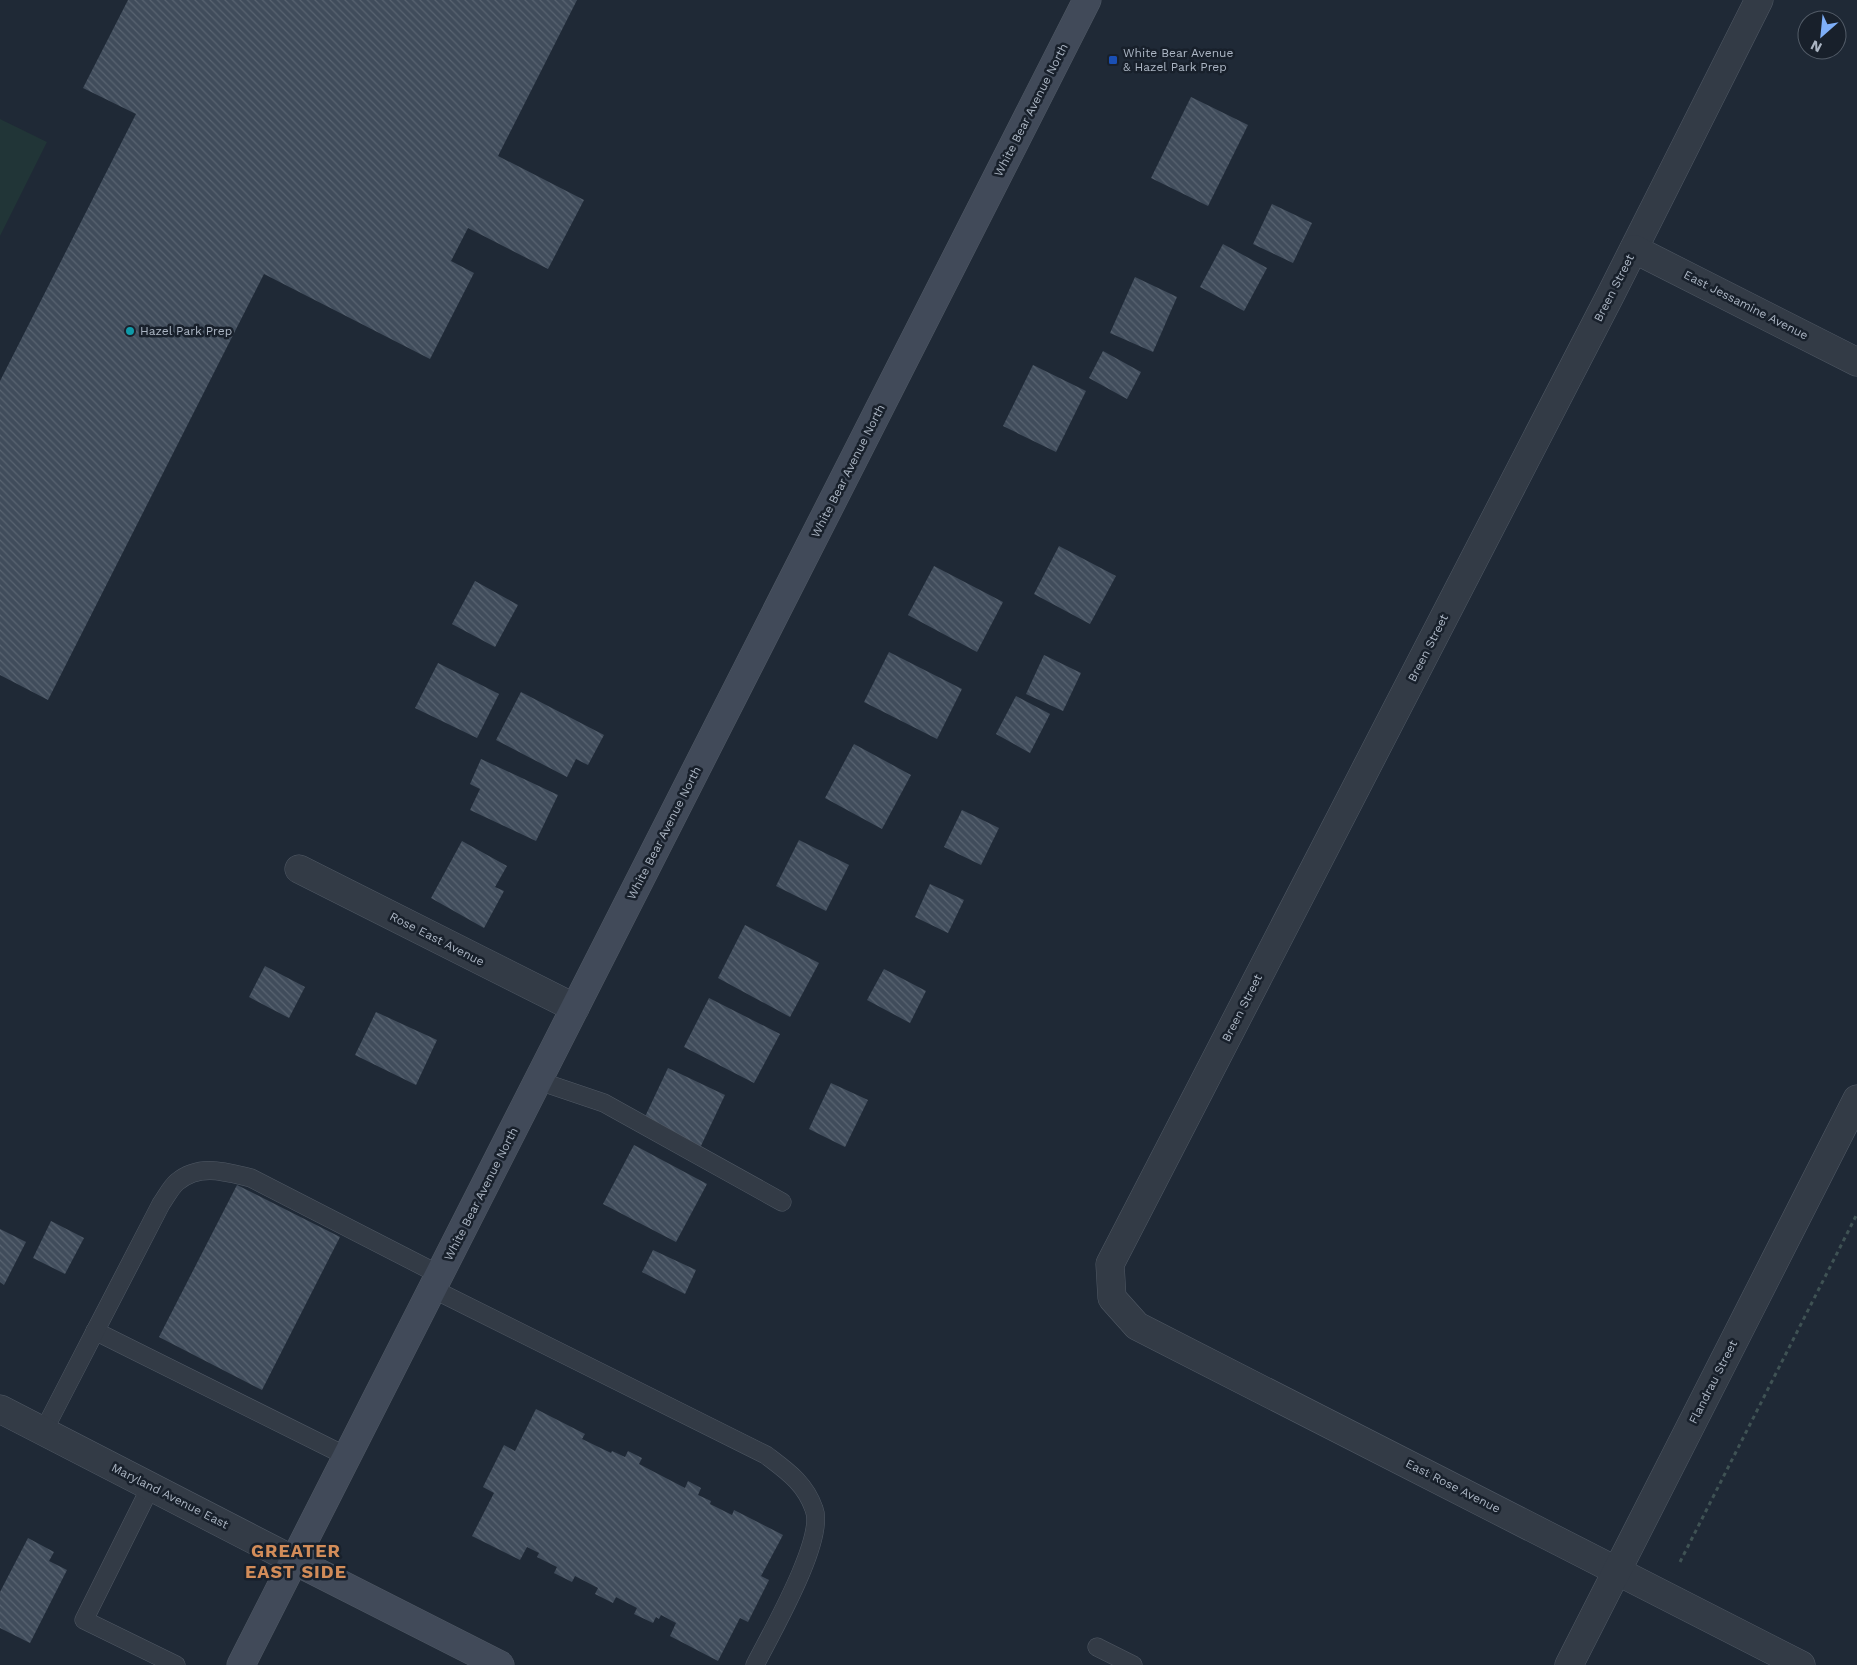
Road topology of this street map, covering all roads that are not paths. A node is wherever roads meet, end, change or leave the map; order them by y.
1 (1087, 0) edge
2 (1759, 0) edge
3 (1634, 248) junction
4 (1857, 362) edge
5 (299, 869) dead end
6 (575, 1008) junction
7 (538, 1080) junction
8 (1857, 1099) edge
9 (782, 1202) dead end
10 (437, 1282) junction
11 (1112, 1298) joint
12 (94, 1331) junction
13 (0, 1410) edge
14 (43, 1432) junction
15 (348, 1457) junction
16 (151, 1486) junction
17 (295, 1561) junction
18 (1618, 1570) junction
19 (1097, 1647) dead end
20 (493, 1663) edge
21 (176, 1665) edge
22 (241, 1665) edge
23 (755, 1665) edge
24 (1133, 1665) edge
25 (1570, 1665) edge
26 (1801, 1665) edge

1 - 6 main road, White Bear Avenue North
2 - 3 street, Breen Street
3 - 4 street, East Jessamine Avenue
3 - 11 street, Breen Street
5 - 6 street, Rose East Avenue
6 - 7 main road, White Bear Avenue North
7 - 9 lane
7 - 10 main road, White Bear Avenue North
8 - 18 street, Flandrau Street
10 - 12 lane
10 - 15 main road, White Bear Avenue North
10 - 23 lane
11 - 18 street, East Rose Avenue
12 - 14 lane
12 - 15 lane
13 - 14 street, Maryland Avenue East
14 - 16 street, Maryland Avenue East
15 - 17 main road, White Bear Avenue North
16 - 17 street, Maryland Avenue East
16 - 21 lane
17 - 20 main road, Maryland Avenue East
17 - 22 main road, White Bear Avenue North
18 - 25 street, Flandrau Street
18 - 26 street, East Rose Avenue
19 - 24 lane

